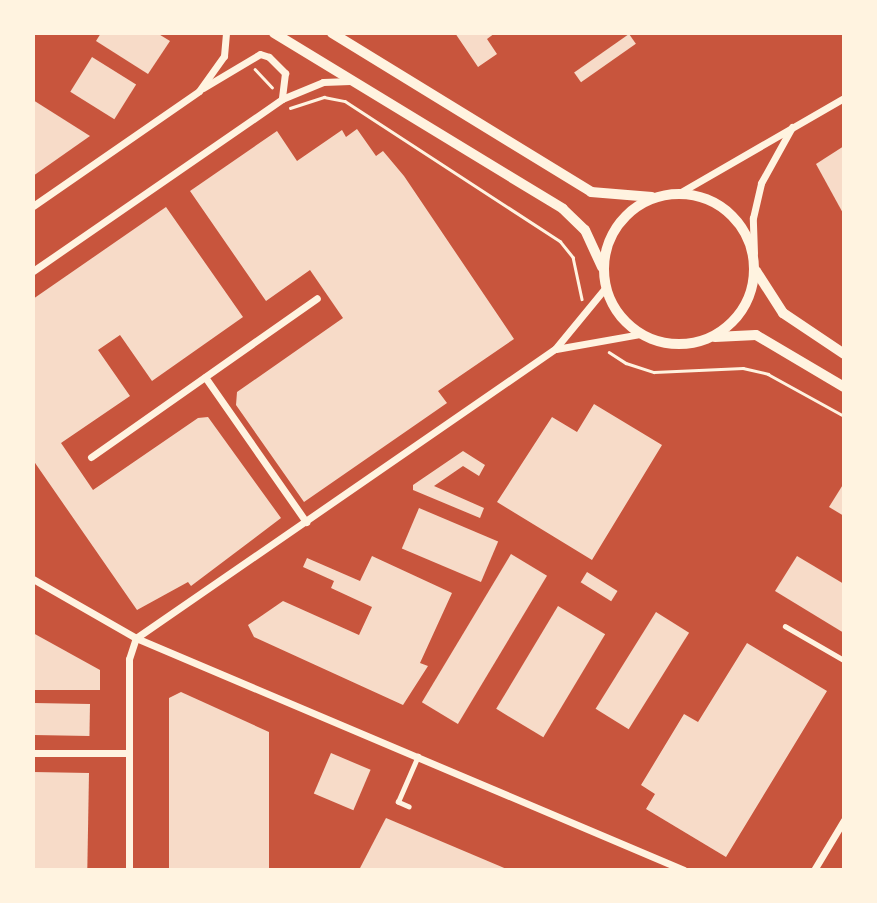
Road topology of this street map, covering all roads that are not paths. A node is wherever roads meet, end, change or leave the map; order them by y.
1 (226, 33) edge
2 (274, 33) edge
3 (332, 33) edge
4 (350, 81) junction
5 (199, 91) junction
6 (844, 98) edge
7 (282, 99) junction
8 (793, 126) junction
9 (681, 192) junction
10 (655, 197) junction
11 (33, 206) edge
12 (754, 253) junction
13 (755, 269) junction
14 (603, 270) junction
15 (33, 271) edge
16 (606, 287) junction
17 (317, 298) dead end
18 (640, 334) junction
19 (712, 337) junction
20 (555, 349) junction
21 (844, 354) edge
22 (205, 377) junction
23 (844, 387) edge
24 (91, 457) dead end
25 (306, 522) junction
26 (33, 579) edge
27 (785, 626) dead end
28 (136, 638) junction
29 (844, 660) edge
30 (33, 753) edge
31 (129, 753) junction
32 (418, 755) junction
33 (409, 807) dead end
34 (844, 820) edge
35 (129, 870) edge
36 (684, 870) edge
37 (814, 870) edge

1 - 5 street
2 - 4 street
3 - 10 street
4 - 7 street
4 - 14 street
5 - 7 street
5 - 11 street
6 - 8 street
7 - 15 street
8 - 9 street
8 - 12 street
9 - 10 street
9 - 12 street
10 - 14 street
12 - 13 street
13 - 19 street
13 - 21 street
14 - 16 street
16 - 18 street
16 - 20 street
17 - 22 street
18 - 19 street
18 - 20 street
19 - 23 street
20 - 25 street
22 - 24 street
22 - 25 street
25 - 28 street
26 - 28 street
27 - 29 lane
28 - 31 street
28 - 32 street
30 - 31 street
31 - 35 street
32 - 33 lane
32 - 36 street
34 - 37 street

